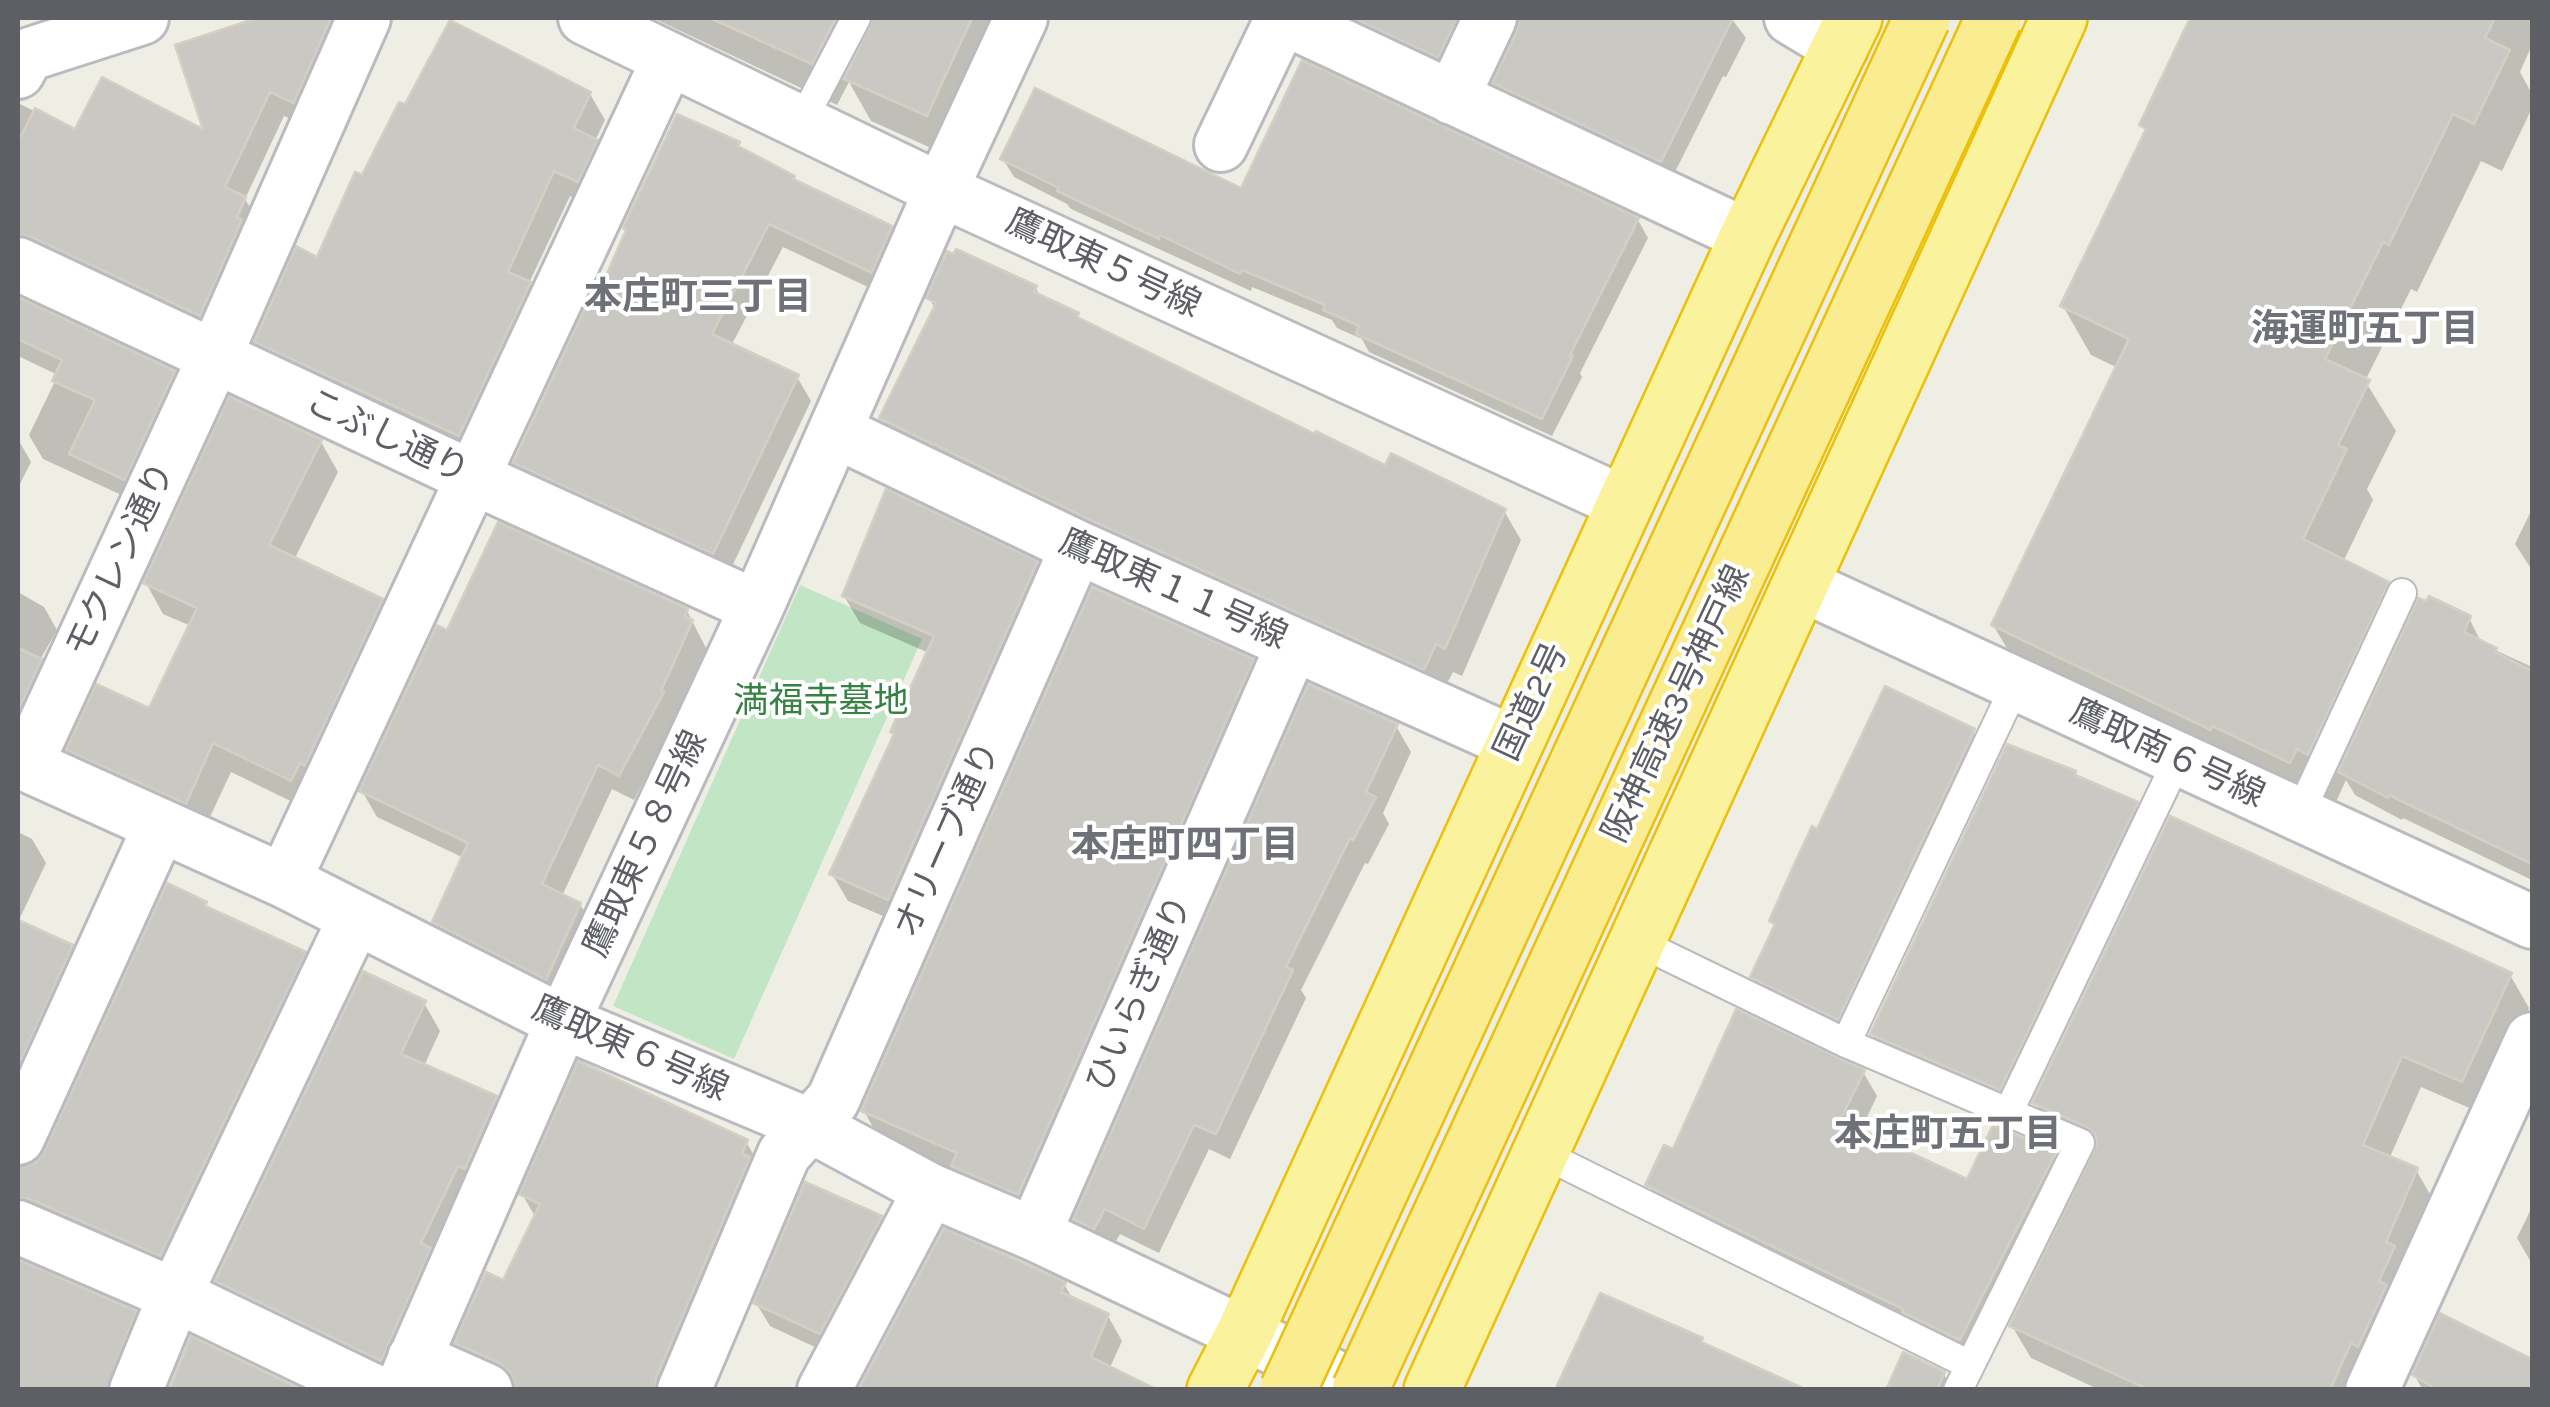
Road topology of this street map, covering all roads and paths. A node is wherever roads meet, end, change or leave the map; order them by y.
1 (142, 18) edge
2 (364, 18) edge
3 (856, 18) edge
4 (1021, 18) edge
5 (1283, 18) edge
6 (1490, 18) edge
7 (1791, 18) edge
8 (1922, 18) edge
9 (1994, 18) edge
10 (2059, 18) edge
11 (598, 20) edge
12 (1847, 33) edge
13 (21, 53) edge
14 (668, 60) junction
15 (1452, 98) junction
16 (801, 123) junction
17 (1221, 145) dead end
18 (941, 190) junction
19 (1748, 236) junction
20 (18, 264) edge
21 (215, 356) junction
22 (835, 431) junction
23 (474, 478) junction
24 (1624, 503) junction
25 (1077, 548) junction
26 (1802, 585) junction
27 (2402, 593) dead end
28 (758, 607) junction
29 (1293, 644) junction
30 (2016, 684) junction
31 (1514, 743) junction
32 (2178, 758) junction
33 (22, 763) edge
34 (2299, 815) junction
35 (160, 826) junction
36 (284, 881) junction
37 (355, 918) junction
38 (2532, 922) edge
39 (1638, 942) junction
40 (563, 1022) junction
41 (2532, 1039) edge
42 (1846, 1042) junction
43 (2008, 1113) junction
44 (809, 1125) junction
45 (18, 1138) edge
46 (1540, 1153) junction
47 (930, 1190) junction
48 (18, 1227) edge
49 (1034, 1234) junction
50 (176, 1295) junction
51 (1244, 1332) junction
52 (408, 1374) edge
53 (1964, 1377) edge
54 (2382, 1386) edge
55 (136, 1390) edge
56 (372, 1390) edge
57 (486, 1390) edge
58 (684, 1390) edge
59 (824, 1390) edge
60 (1215, 1390) edge
61 (1288, 1390) edge
62 (1362, 1390) edge
63 (1432, 1390) edge

1 - 13 street
2 - 21 street, モクレン通り
3 - 16 lane
4 - 18 street, 鷹取東５８号線
5 - 15 street
5 - 17 street
6 - 15 street
7 - 12 street
8 - 61 highway, 阪神高速3号神戸線, bridge
9 - 62 highway, 阪神高速3号神戸線, bridge
10 - 26 highway
11 - 14 street, 鷹取東５号線
12 - 19 highway, 国道2号
14 - 16 street, 鷹取東５号線
14 - 23 street
15 - 19 street
16 - 18 street, 鷹取東５号線
18 - 22 street, 鷹取東５８号線
18 - 24 street, 鷹取東５号線
19 - 24 highway, 国道2号
20 - 21 street, こぶし通り
21 - 23 street, こぶし通り
21 - 33 street, モクレン通り
22 - 25 street, 鷹取東１１号線
22 - 28 street, 鷹取東５８号線
23 - 28 street, こぶし通り
23 - 36 street
24 - 31 highway, 国道2号
25 - 29 street, 鷹取東１１号線
25 - 44 street, オリーブ通り
26 - 30 street, 鷹取南６号線
26 - 39 highway
27 - 34 lane
28 - 40 street, 鷹取東５８号線
29 - 31 street, 鷹取東１１号線
29 - 49 street, ひいらぎ通り
30 - 32 street, 鷹取南６号線
30 - 42 lane
31 - 51 highway, 国道2号
32 - 34 street, 鷹取南６号線
32 - 43 lane
33 - 35 street, 鷹取東６号線
34 - 38 street, 鷹取南６号線
35 - 36 street, 鷹取東６号線
35 - 45 street
36 - 37 street, 鷹取東６号線
37 - 40 street, 鷹取東６号線
37 - 50 street
39 - 42 lane
39 - 46 highway
40 - 44 street, 鷹取東６号線
40 - 52 street, 鷹取東５８号線
41 - 54 street
42 - 43 lane
43 - 53 lane
44 - 47 street, 鷹取東６号線
44 - 58 street, オリーブ通り
46 - 53 lane
46 - 63 highway
47 - 49 street, 鷹取東６号線
47 - 59 street
48 - 50 street
49 - 51 street, 鷹取東６号線
50 - 55 street
50 - 56 street
51 - 60 highway, 国道2号
51 - 62 street, 鷹取東６号線
52 - 57 street

